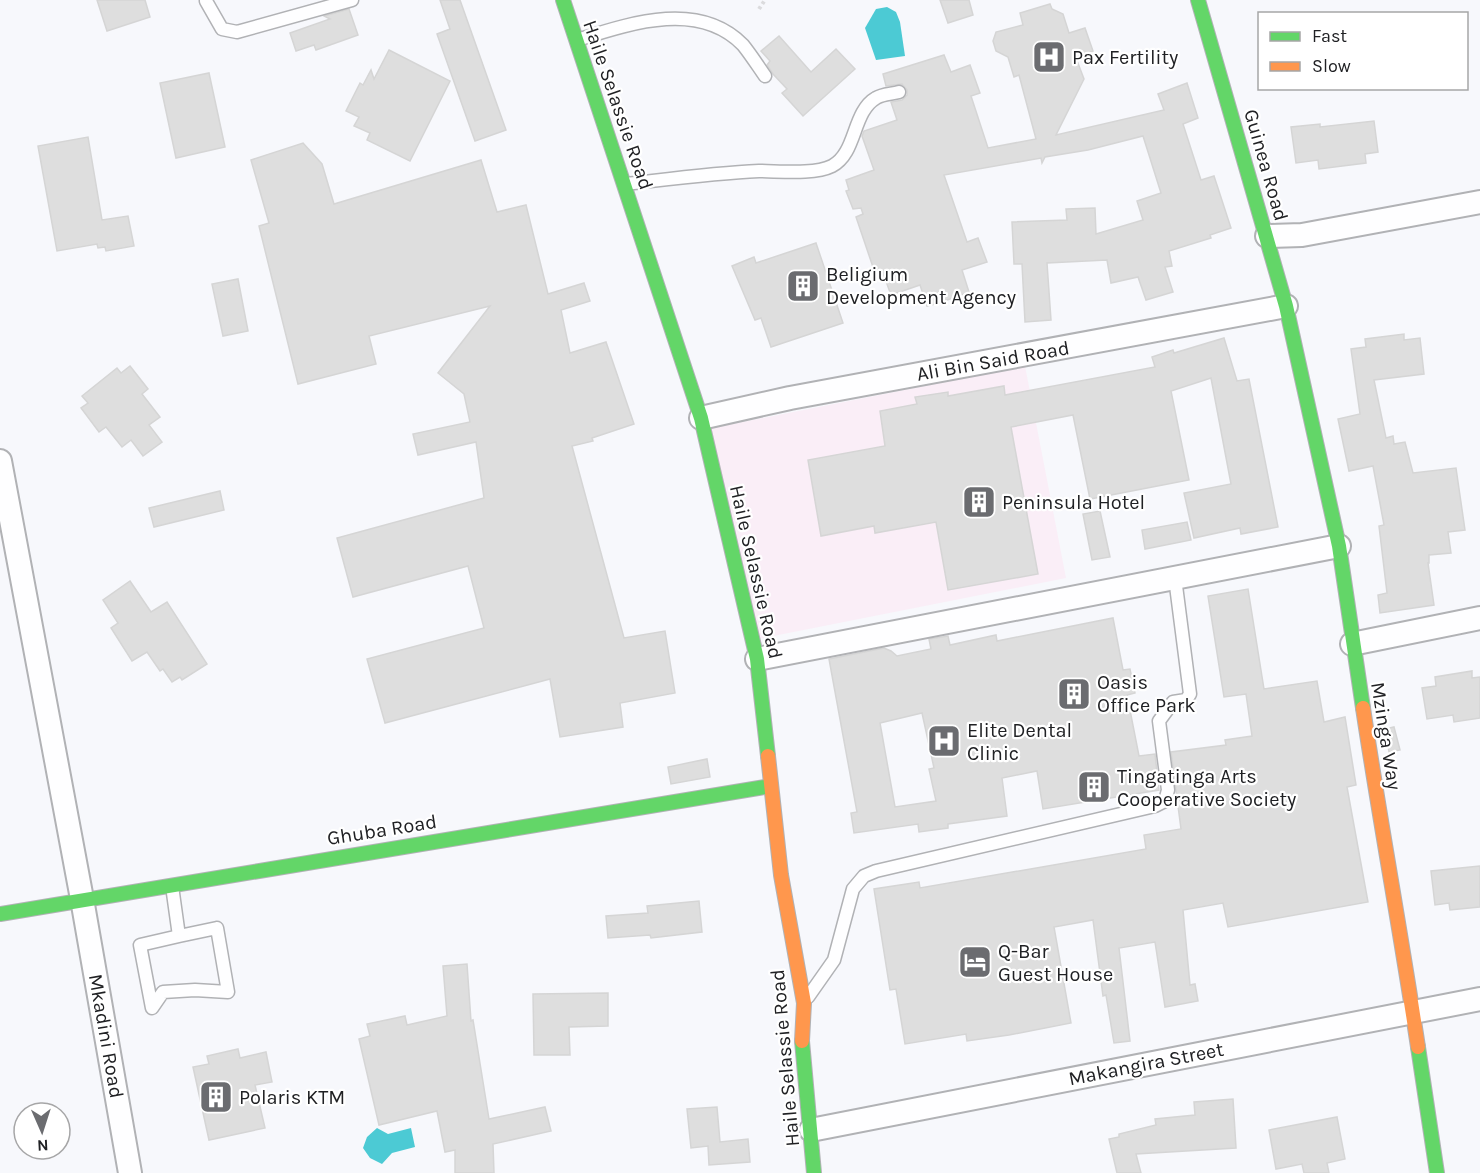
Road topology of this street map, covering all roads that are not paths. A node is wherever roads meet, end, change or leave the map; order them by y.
1 (352, 0) edge
2 (562, 0) edge
3 (1198, 0) edge
4 (206, 1) edge
5 (576, 40) junction
6 (765, 76) dead end
7 (898, 92) dead end
8 (625, 184) junction
9 (1480, 202) edge
10 (1267, 236) junction
11 (1286, 306) junction
12 (701, 418) junction
13 (0, 461) edge
14 (1339, 546) junction
15 (1174, 578) junction
16 (1480, 618) edge
17 (1352, 644) junction
18 (757, 659) junction
19 (771, 786) junction
20 (171, 885) junction
21 (82, 899) junction
22 (0, 914) edge
23 (178, 936) junction
24 (1480, 999) edge
25 (804, 1003) junction
26 (1413, 1012) junction
27 (811, 1130) junction
28 (130, 1173) edge
29 (814, 1173) edge
30 (1437, 1173) edge

1 - 4 lane
2 - 5 street, Haile Selassie Road
3 - 10 street, Guinea Road
5 - 6 lane
5 - 8 street, Haile Selassie Road
7 - 8 lane
8 - 12 street, Haile Selassie Road
9 - 10 street
10 - 11 street, Guinea Road
11 - 12 street, Ali Bin Said Road
11 - 14 street, Mzinga Way
12 - 18 street, Haile Selassie Road
13 - 21 street, Mkadini Road
14 - 15 street
14 - 17 street, Mzinga Way
15 - 18 street
15 - 25 lane
16 - 17 street
17 - 26 street, Mzinga Way
18 - 19 street, Haile Selassie Road
19 - 20 street, Ghuba Road
19 - 25 street, Haile Selassie Road
20 - 21 street, Ghuba Road
20 - 23 lane
21 - 22 street, Ghuba Road
21 - 28 street, Mkadini Road
23 - 23 lane
24 - 26 street, Makangira Street
25 - 27 street, Haile Selassie Road
26 - 27 street, Makangira Street
26 - 30 street, Mzinga Way
27 - 29 street, Haile Selassie Road

